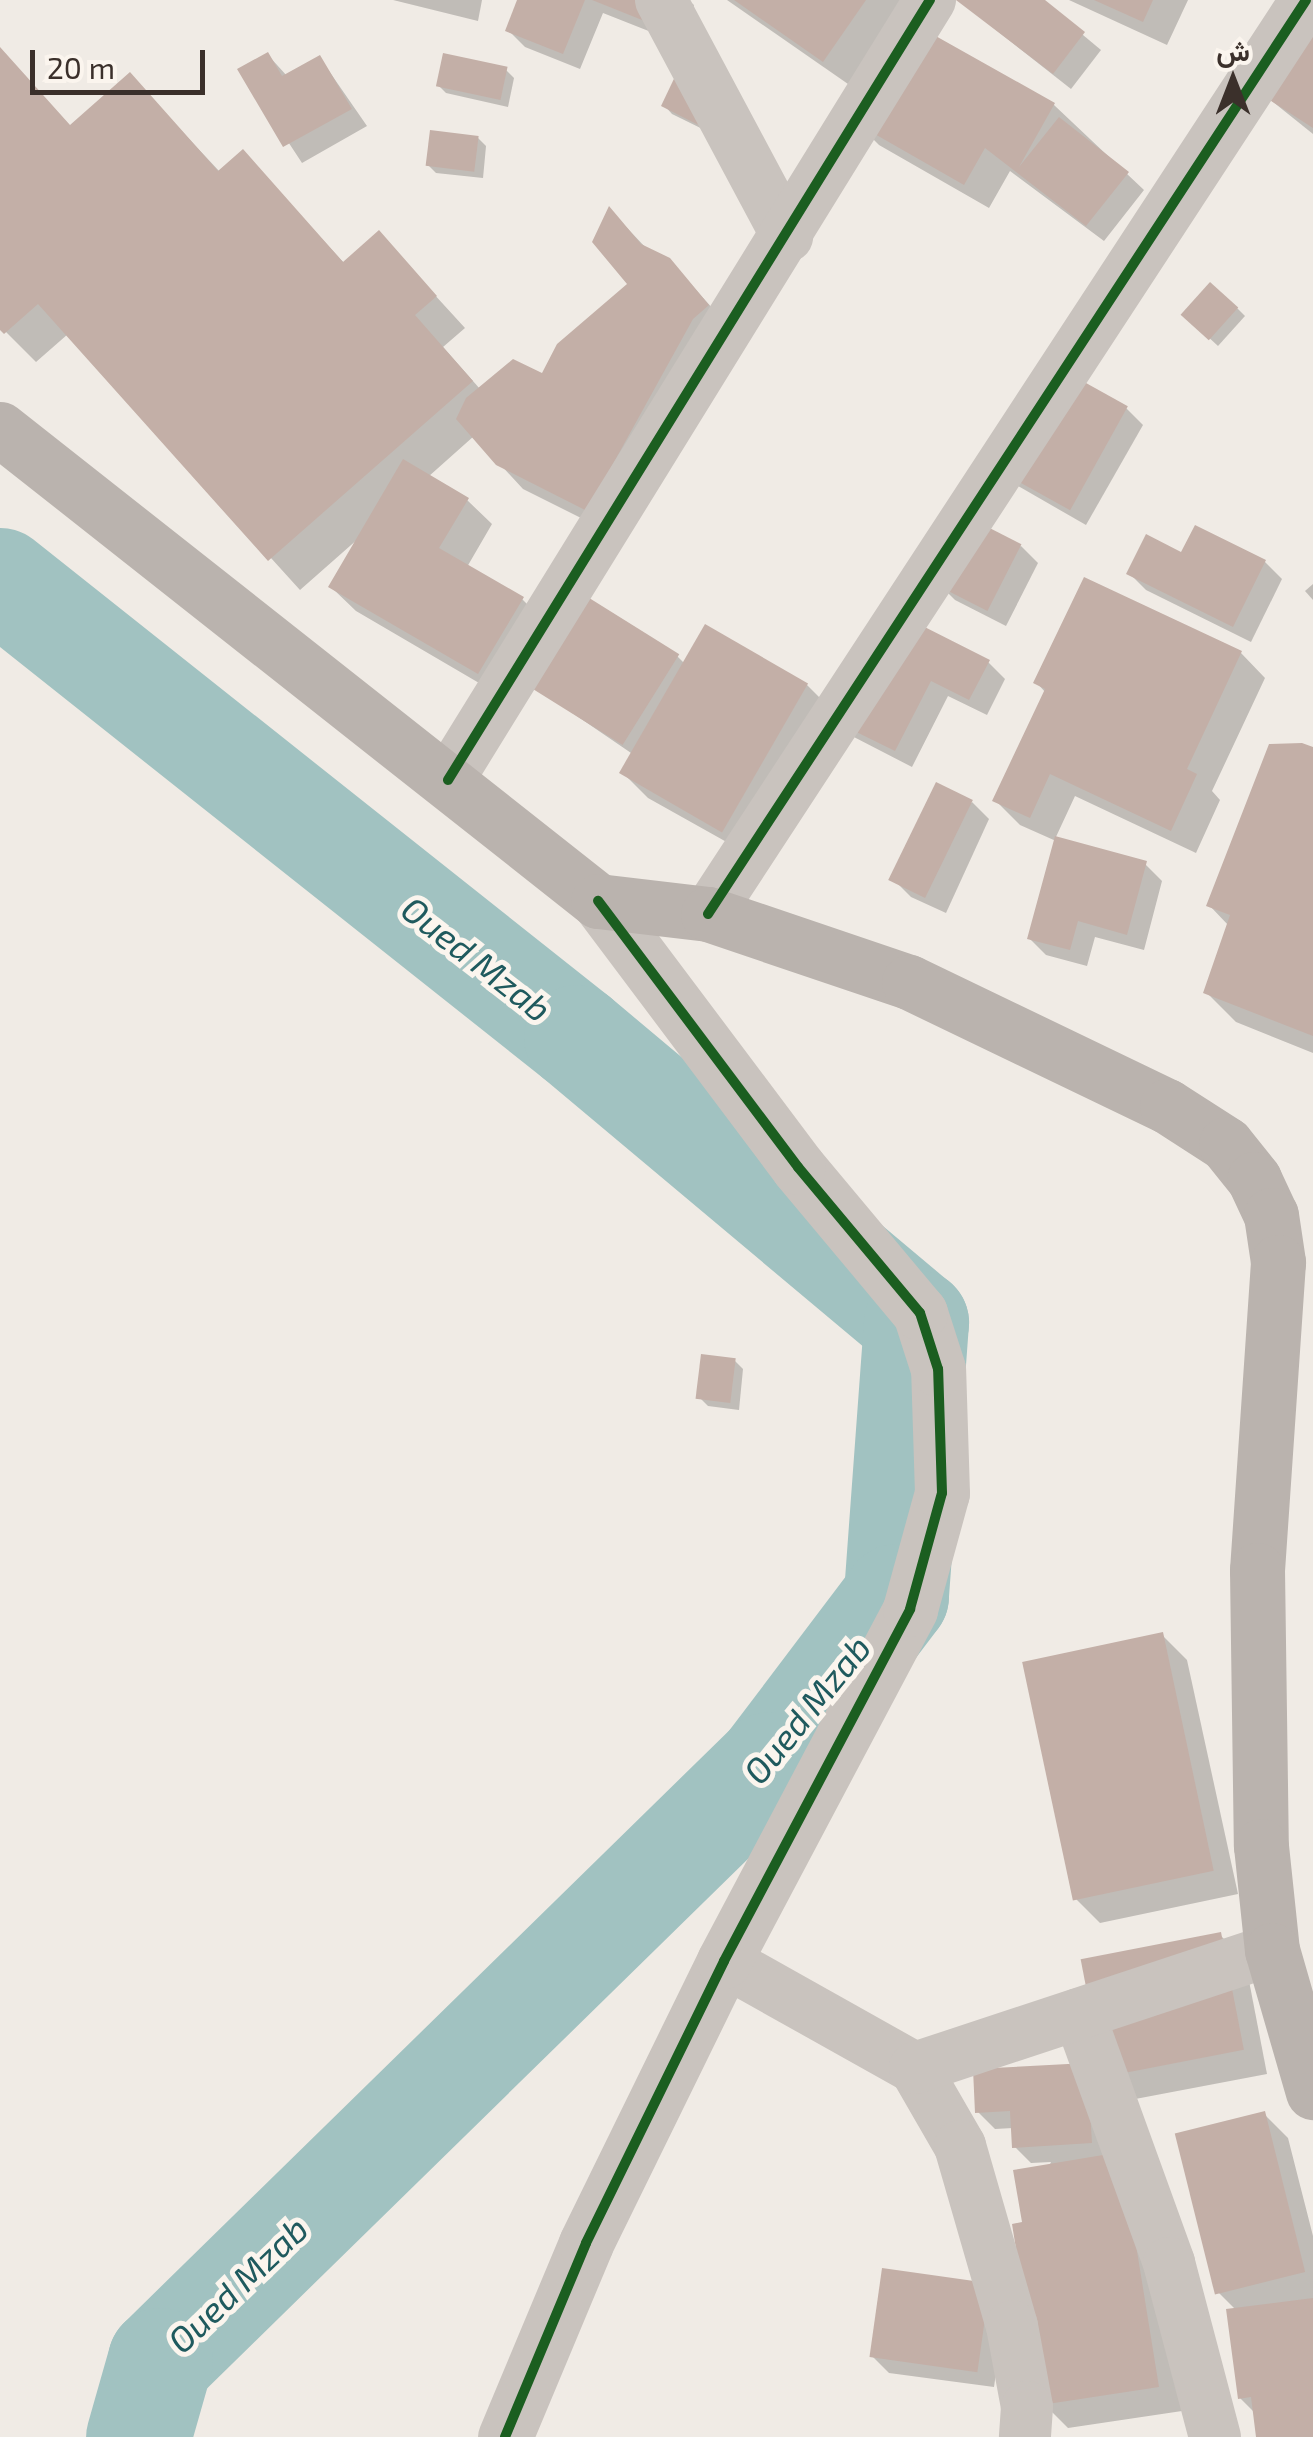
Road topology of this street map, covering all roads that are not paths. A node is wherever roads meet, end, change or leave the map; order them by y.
1 (662, 0) edge
2 (930, 0) edge
3 (1306, 0) edge
4 (787, 236) junction
5 (0, 429) edge
6 (448, 780) junction
7 (598, 901) junction
8 (708, 914) junction
9 (1295, 1260) edge
10 (1272, 1950) junction
11 (724, 1961) junction
12 (1079, 2014) junction
13 (915, 2068) junction
14 (1313, 2092) edge
15 (504, 2437) edge
16 (1025, 2437) edge
17 (1215, 2437) edge

1 - 4 street
2 - 4 street
3 - 8 street
4 - 6 street
5 - 6 main road
6 - 7 main road
7 - 8 main road
7 - 11 street
8 - 9 main road
9 - 10 main road
10 - 12 street
10 - 14 main road
11 - 13 street
11 - 15 street
12 - 13 street
12 - 17 street
13 - 16 street

